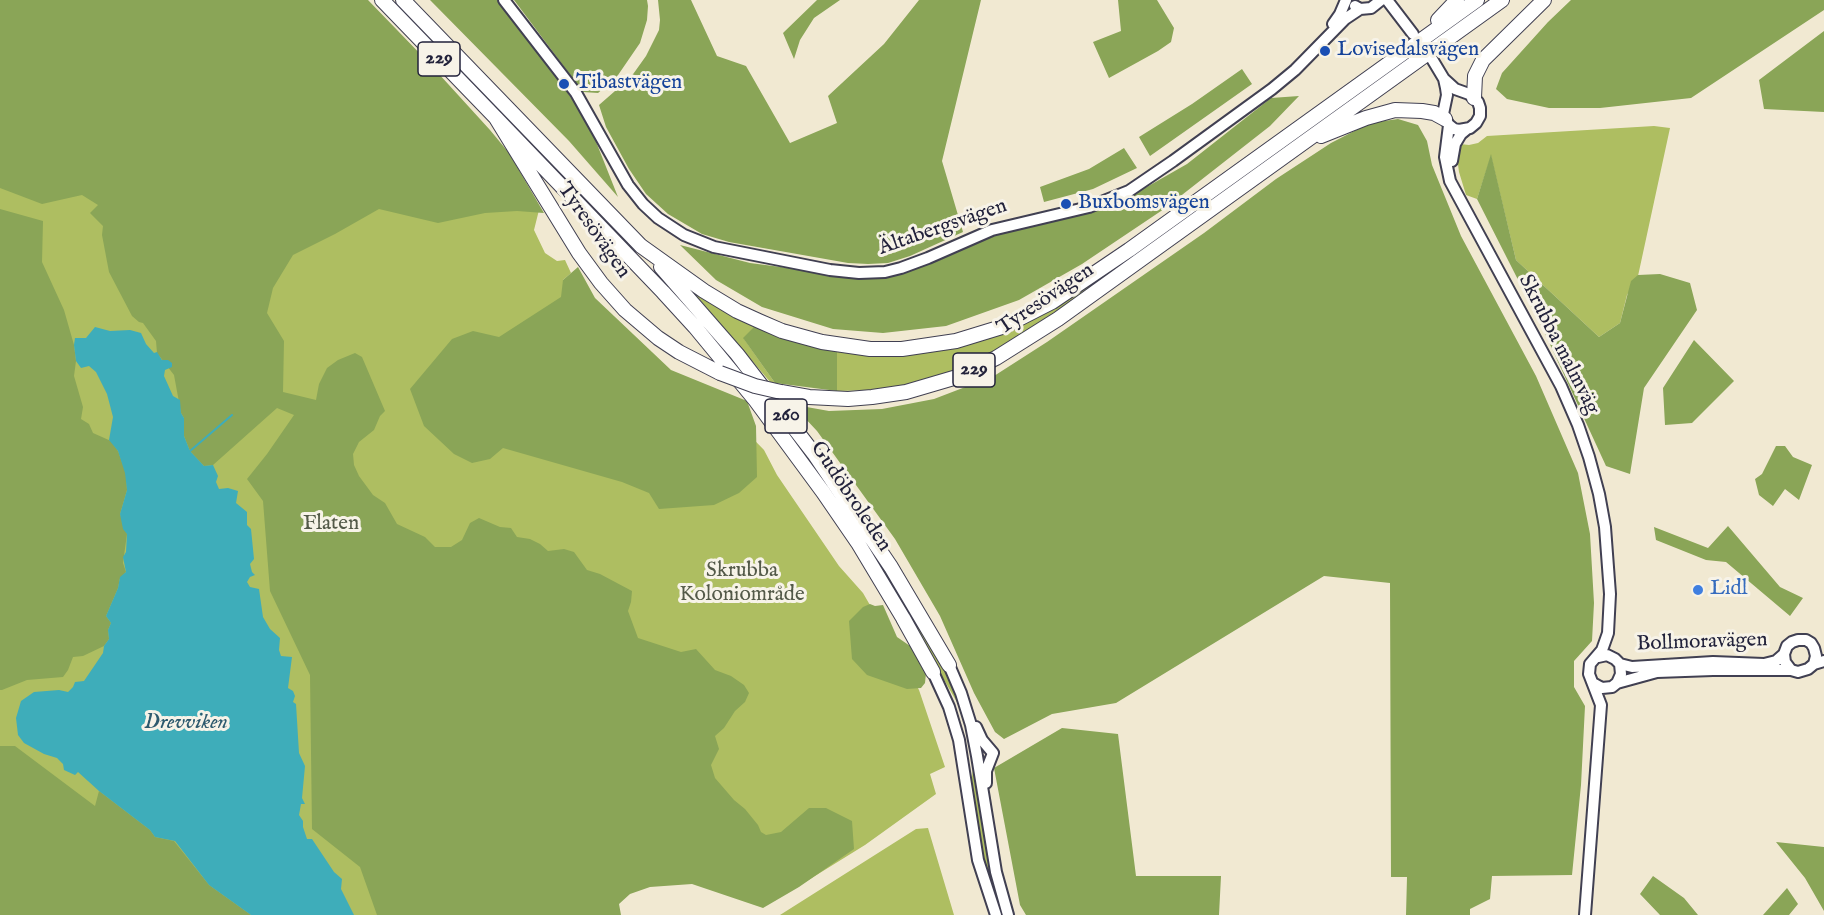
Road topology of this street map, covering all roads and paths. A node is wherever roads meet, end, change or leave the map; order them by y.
1 (382, 0) edge
2 (403, 0) edge
3 (504, 0) edge
4 (1348, 0) edge
5 (1381, 0) edge
6 (1387, 0) edge
7 (1457, 0) edge
8 (1477, 0) edge
9 (1502, 0) edge
10 (1544, 0) edge
11 (1366, 8) junction
12 (1400, 19) junction
13 (1413, 34) dead end
14 (1319, 44) junction
15 (1406, 51) junction
16 (1432, 59) dead end
17 (1444, 79) junction
18 (1469, 95) junction
19 (1446, 102) junction
20 (496, 118) junction
21 (1447, 122) junction
22 (1467, 129) junction
23 (1299, 145) junction
24 (1456, 190) junction
25 (641, 246) junction
26 (1608, 633) junction
27 (1819, 649) edge
28 (1784, 654) junction
29 (1598, 657) junction
30 (1618, 661) junction
31 (1819, 663) edge
32 (948, 665) joint
33 (1791, 670) junction
34 (933, 672) joint
35 (1593, 683) junction
36 (1615, 685) junction
37 (961, 693) junction
38 (1601, 705) junction
39 (953, 716) junction
40 (993, 753) junction
41 (978, 756) junction
42 (985, 801) junction
43 (996, 915) edge
44 (1008, 915) edge
45 (1585, 915) edge

1 - 20 highway, Tyresövägen / 229
2 - 25 highway, Tyresövägen / 229
3 - 14 street, Ältabergsvägen
4 - 11 street
4 - 14 street, Ältabergsvägen
5 - 11 street, Ältabergsvägen
6 - 12 street
7 - 15 highway
8 - 15 highway, Tyresövägen / 229
9 - 23 highway, Tyresövägen / 229
10 - 18 highway
11 - 12 street
11 - 14 street, Ältabergsvägen
12 - 13 street
15 - 25 highway, Tyresövägen / 229
16 - 17 street
17 - 18 street
17 - 19 street
18 - 19 street
18 - 22 street
19 - 21 street
20 - 23 highway, Tyresövägen / 229, bridge
20 - 34 highway, Gudöbroleden / 260
21 - 22 street
21 - 23 highway
21 - 24 street, Skrubba malmväg
22 - 24 street, Skrubba malmväg
24 - 26 street, Skrubba malmväg
25 - 32 highway, Gudöbroleden / 260
26 - 29 street, Skrubba malmväg
26 - 30 street, Skrubba malmväg
27 - 28 street
27 - 31 street
28 - 30 street, Bollmoravägen
28 - 33 street
29 - 30 street
29 - 35 street
30 - 36 street
31 - 33 street
32 - 37 street, Gudöbroleden / 260
33 - 36 street, Bollmoravägen
34 - 39 street, Gudöbroleden / 260
35 - 36 street
35 - 38 street
36 - 38 street
37 - 40 street
37 - 41 street, Gudöbroleden / 260
38 - 45 street
39 - 41 street
39 - 43 street, Gudöbroleden / 260
40 - 41 street
40 - 42 street
41 - 42 street, Gudöbroleden / 260
42 - 44 street, Gudöbroleden / 260

